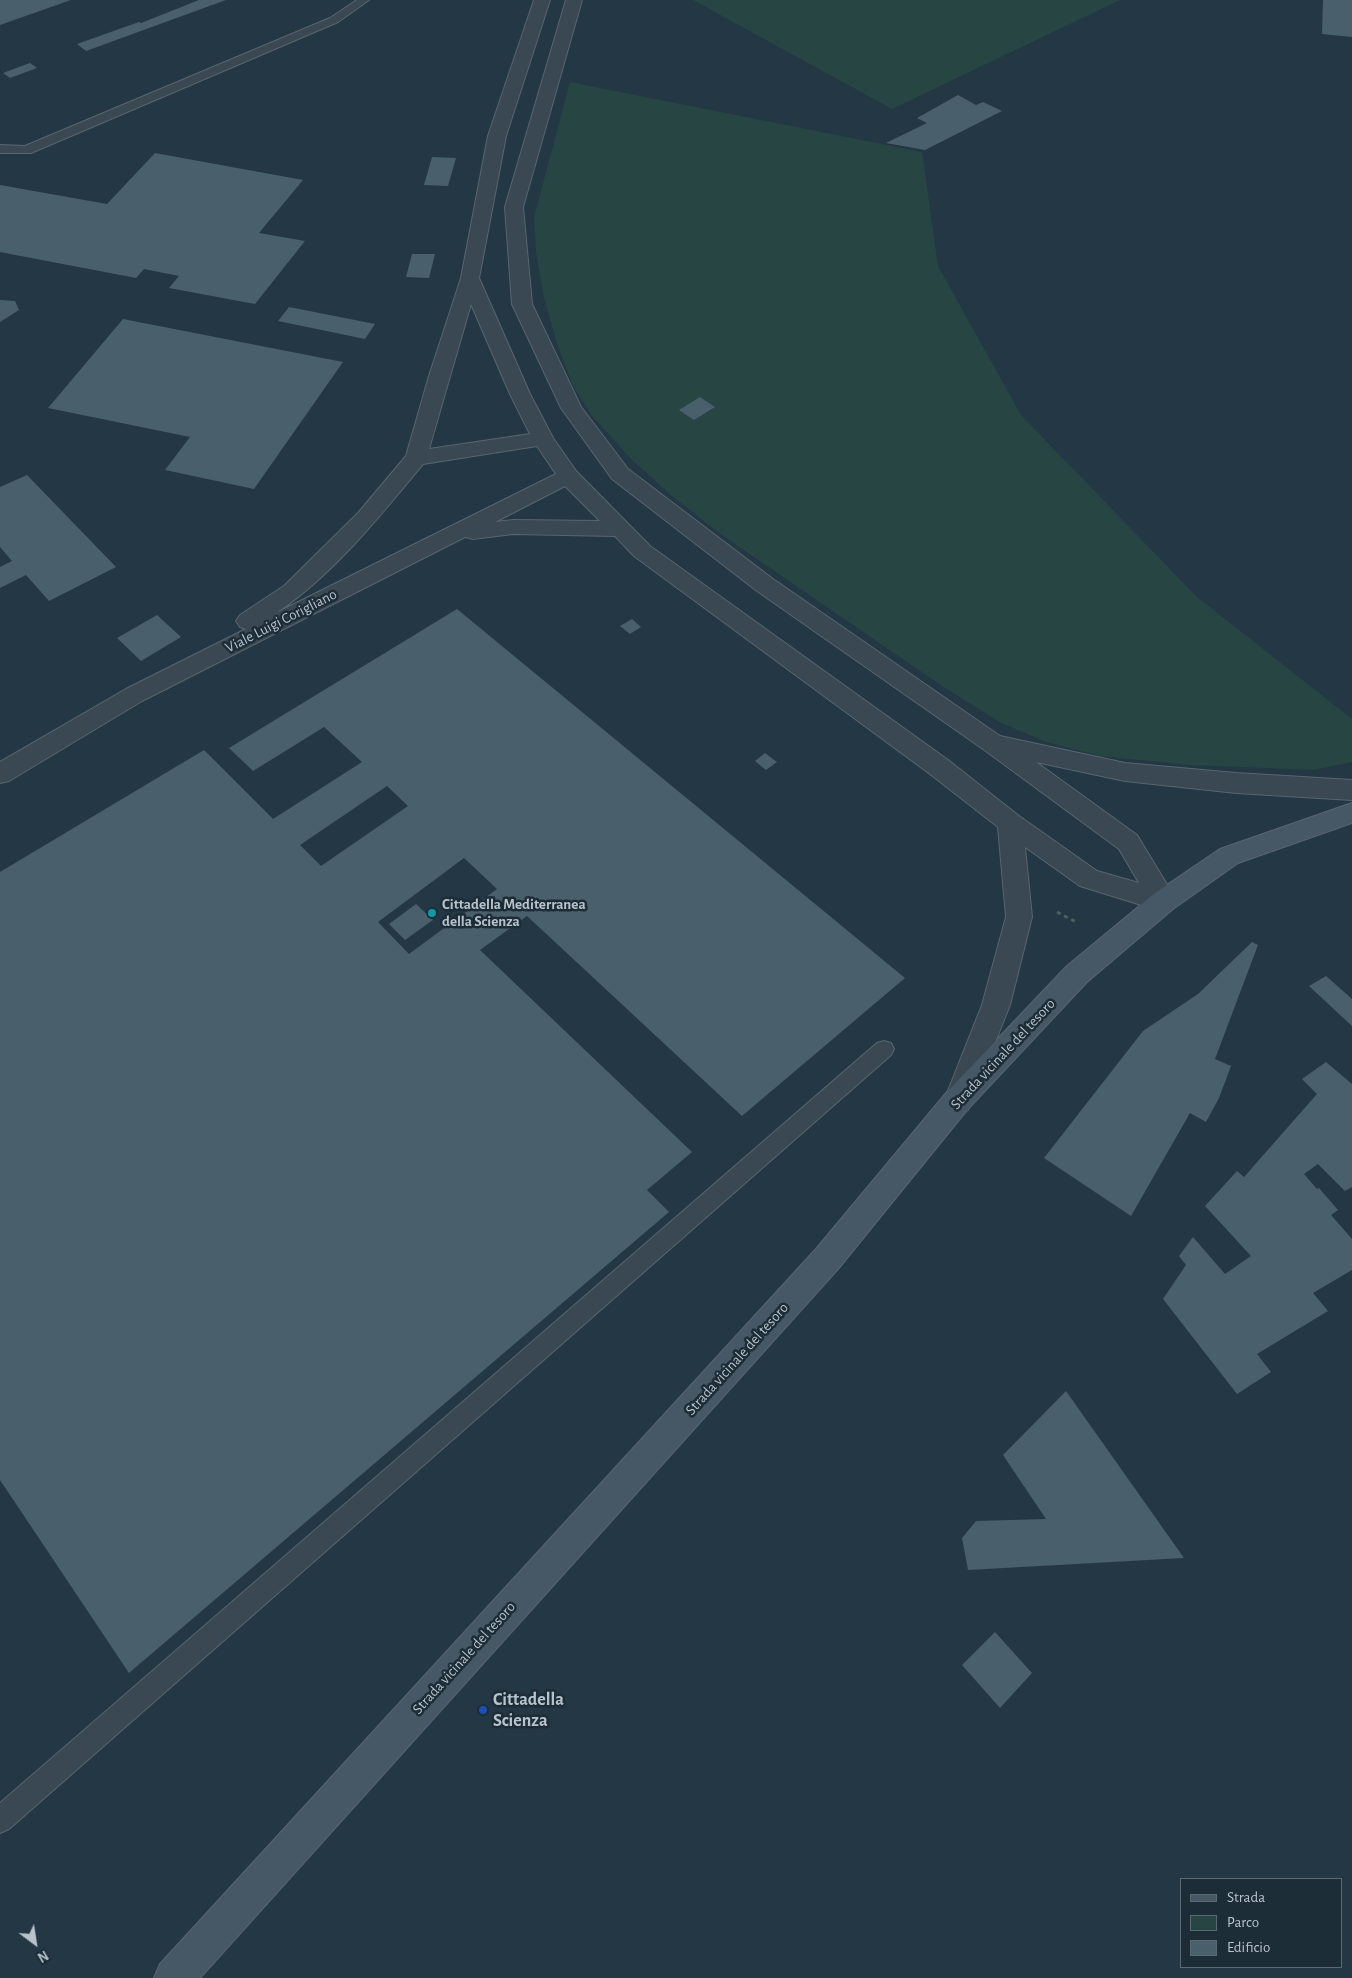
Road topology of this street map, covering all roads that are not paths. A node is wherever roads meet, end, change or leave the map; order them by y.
1 (364, 0) edge
2 (542, 0) edge
3 (574, 0) edge
4 (0, 149) edge
5 (470, 278) junction
6 (543, 439) junction
7 (416, 458) junction
8 (568, 476) junction
9 (621, 529) junction
10 (446, 537) junction
11 (134, 696) junction
12 (992, 743) junction
13 (0, 774) edge
14 (1352, 790) edge
15 (1352, 813) edge
16 (1010, 823) junction
17 (1164, 901) junction
18 (884, 1049) dead end
19 (958, 1101) junction
20 (0, 1820) edge
21 (174, 1978) edge

1 - 4 lane
2 - 5 street
3 - 12 street
5 - 6 street
5 - 7 street
6 - 7 street
6 - 8 street
7 - 11 street
8 - 9 street
8 - 10 street, Viale Luigi Corigliano
9 - 10 street
9 - 16 street
10 - 11 street, Viale Luigi Corigliano
11 - 13 street, Viale Luigi Corigliano
12 - 14 street
12 - 17 street
15 - 17 main road, Strada vicinale del tesoro
16 - 17 street
16 - 19 street
17 - 19 main road, Strada vicinale del tesoro
18 - 20 lane
19 - 21 main road, Strada vicinale del tesoro

